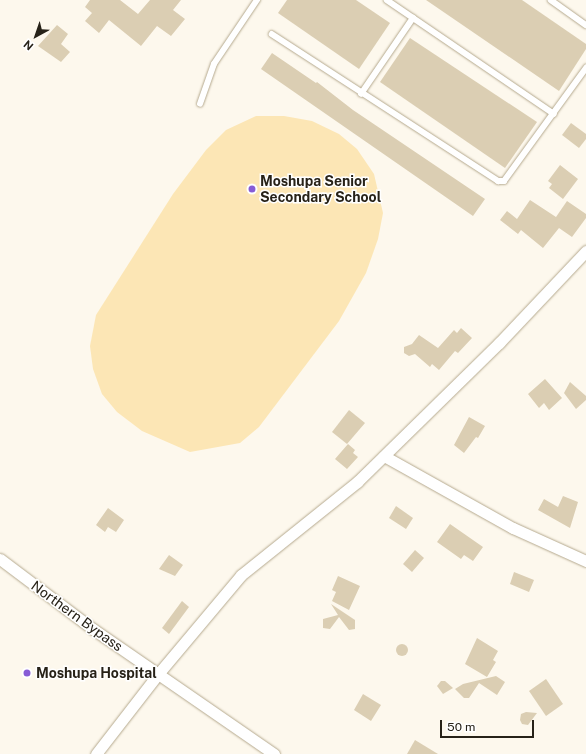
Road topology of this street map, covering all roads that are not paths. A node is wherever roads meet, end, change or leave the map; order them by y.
1 (258, 0) edge
2 (388, 0) edge
3 (551, 0) edge
4 (413, 18) junction
5 (586, 25) edge
6 (272, 34) dead end
7 (586, 68) edge
8 (361, 94) junction
9 (200, 104) dead end
10 (554, 114) junction
11 (586, 251) edge
12 (384, 456) junction
13 (0, 559) edge
14 (586, 561) edge
15 (158, 674) junction
16 (96, 754) edge
17 (274, 754) edge

1 - 9 lane
2 - 4 lane
3 - 5 lane
4 - 8 lane
4 - 10 lane
6 - 8 lane
7 - 10 lane
8 - 10 lane
11 - 12 street
12 - 14 street
12 - 15 street
13 - 15 street, Northern Bypass
15 - 16 street
15 - 17 street, Northern Bypass

